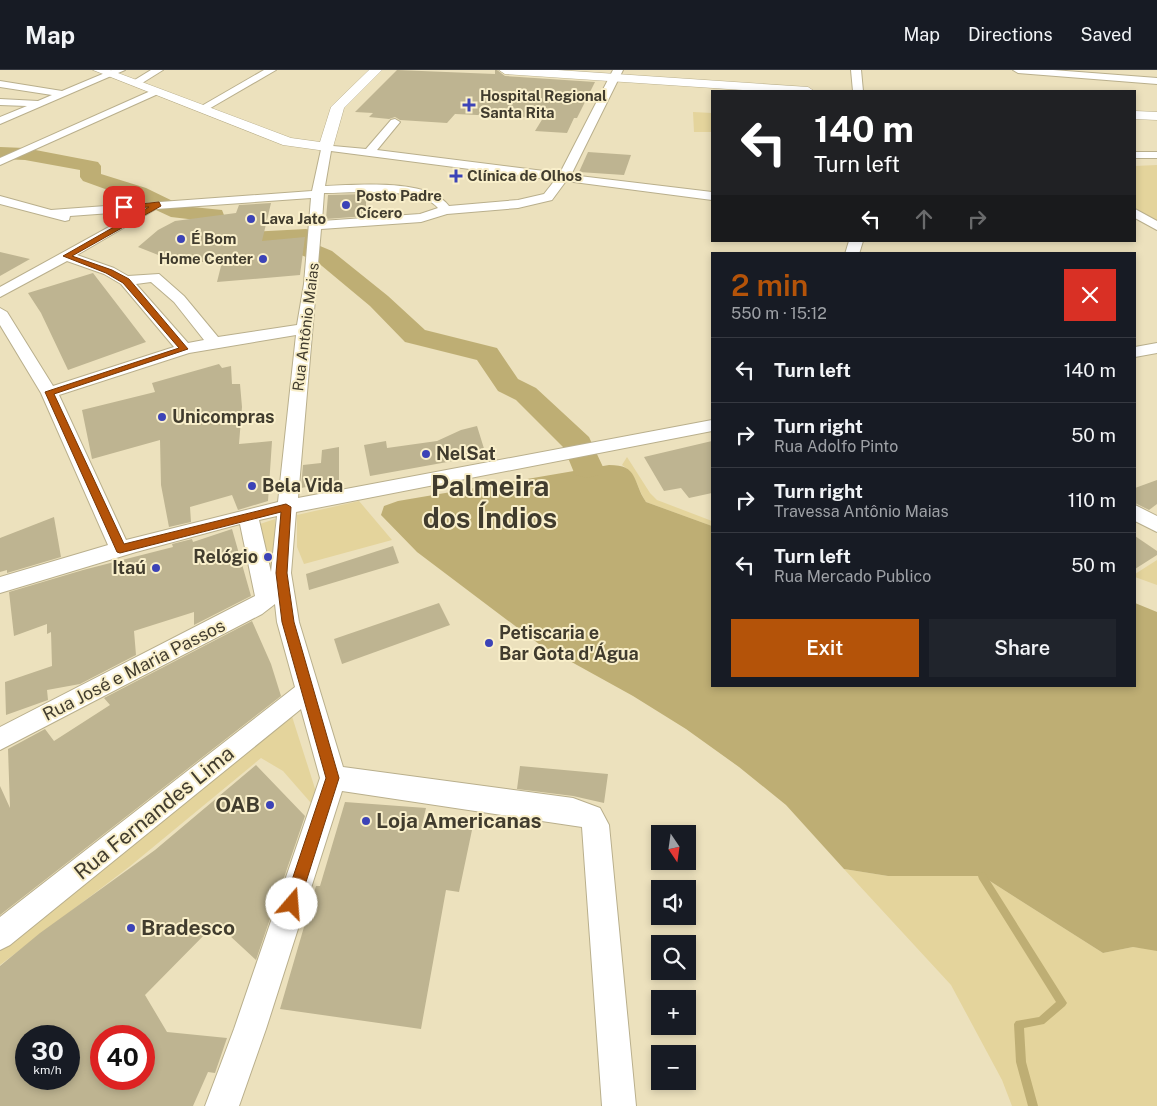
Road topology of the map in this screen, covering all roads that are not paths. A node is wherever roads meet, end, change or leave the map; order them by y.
1 (99, 70) edge
2 (158, 70) edge
3 (271, 70) edge
4 (376, 70) edge
5 (505, 70) edge
6 (856, 70) edge
7 (1018, 70) edge
8 (1140, 70) edge
9 (1034, 71) edge
10 (116, 72) edge
11 (617, 74) edge
12 (1153, 81) edge
13 (136, 83) junction
14 (0, 84) edge
15 (797, 90) edge
16 (858, 90) edge
17 (153, 91) junction
18 (1157, 91) edge
19 (62, 94) junction
20 (0, 102) edge
21 (42, 103) junction
22 (203, 108) junction
23 (1136, 114) edge
24 (1157, 116) edge
25 (0, 121) edge
26 (395, 122) dead end
27 (326, 147) junction
28 (370, 151) junction
29 (10, 155) edge
30 (1136, 155) edge
31 (1157, 155) edge
32 (564, 176) junction
33 (318, 192) junction
34 (711, 196) edge
35 (0, 200) edge
36 (163, 204) junction
37 (446, 210) junction
38 (52, 213) junction
39 (1136, 214) edge
40 (317, 225) junction
41 (1157, 226) edge
42 (111, 230) junction
43 (66, 256) junction
44 (126, 281) junction
45 (0, 294) edge
46 (0, 312) edge
47 (304, 329) junction
48 (214, 342) junction
49 (1157, 348) edge
50 (184, 349) junction
51 (1136, 352) edge
52 (49, 392) junction
53 (711, 426) edge
54 (286, 507) junction
55 (1136, 513) edge
56 (248, 516) junction
57 (1157, 525) edge
58 (120, 549) junction
59 (0, 584) edge
60 (274, 593) junction
61 (308, 690) junction
62 (0, 732) edge
63 (332, 778) junction
64 (0, 936) edge
65 (222, 1106) edge
66 (619, 1106) edge

1 - 10 main road
2 - 13 street
3 - 22 street
4 - 27 main road
5 - 11 main road
6 - 16 street
7 - 9 street
8 - 12 street
9 - 12 street
10 - 13 main road
10 - 19 street
11 - 15 main road
11 - 32 street
12 - 18 street
13 - 17 main road
14 - 19 street
17 - 22 main road
17 - 29 street
19 - 21 street
20 - 21 street
21 - 25 street
22 - 27 main road
23 - 24 main road
26 - 28 street
27 - 28 street
27 - 33 street, Rua Antônio Maias
28 - 32 street
30 - 31 street
32 - 34 street
32 - 37 street
33 - 36 street
33 - 37 street
33 - 40 street, Rua Antônio Maias
35 - 38 street
36 - 38 street
36 - 42 street
37 - 40 street
38 - 42 street
39 - 41 street
40 - 47 street, Rua Antônio Maias
42 - 43 street
43 - 44 street
43 - 45 street
44 - 48 street
44 - 50 street
46 - 52 street
47 - 48 street
47 - 54 street, Rua Antônio Maias
48 - 50 street
49 - 51 street
50 - 52 street
52 - 58 street
53 - 54 street
54 - 56 street
54 - 60 street, Rua Antônio Maias
55 - 57 street
56 - 58 street
56 - 60 street
58 - 59 street
60 - 61 street
60 - 62 street, Rua José e Maria Passos
61 - 63 street
61 - 64 street, Rua Fernandes Lima
63 - 65 street
63 - 66 street

